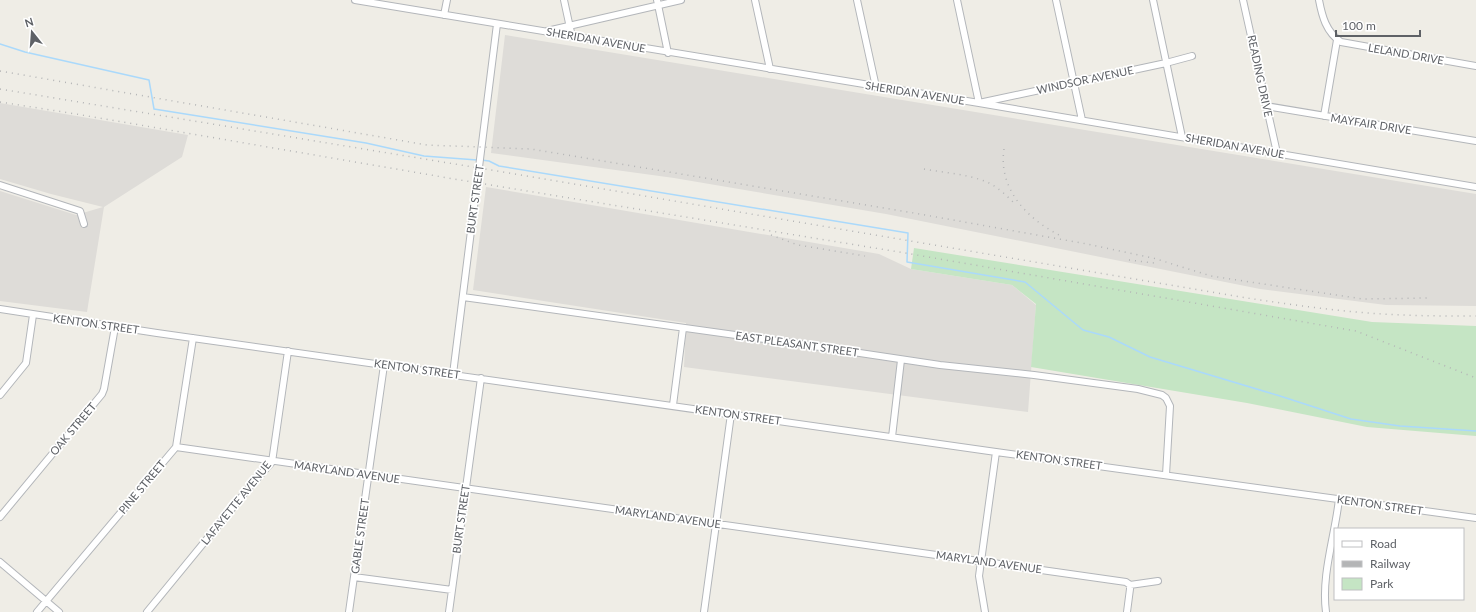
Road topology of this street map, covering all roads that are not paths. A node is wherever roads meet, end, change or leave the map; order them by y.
1 (355, 0) edge
2 (447, 0) edge
3 (564, 0) edge
4 (681, 0) edge
5 (755, 0) edge
6 (857, 0) edge
7 (957, 0) edge
8 (1056, 0) edge
9 (1152, 0) edge
10 (1243, 0) edge
11 (1319, 0) edge
12 (362, 1) edge
13 (657, 3) edge
14 (444, 15) junction
15 (497, 24) junction
16 (570, 25) junction
17 (544, 32) junction
18 (572, 37) junction
19 (1337, 40) junction
20 (668, 53) junction
21 (1192, 56) dead end
22 (1166, 62) junction
23 (1476, 66) edge
24 (770, 69) junction
25 (1074, 82) junction
26 (876, 87) junction
27 (979, 103) junction
28 (1266, 106) junction
29 (1324, 116) junction
30 (1082, 120) junction
31 (1182, 137) junction
32 (1476, 141) edge
33 (1277, 152) junction
34 (0, 185) edge
35 (1476, 187) edge
36 (84, 224) dead end
37 (463, 297) junction
38 (0, 310) edge
39 (33, 315) junction
40 (115, 327) junction
41 (683, 328) junction
42 (193, 338) junction
43 (288, 351) junction
44 (901, 360) junction
45 (384, 365) junction
46 (453, 374) junction
47 (481, 378) junction
48 (0, 395) edge
49 (673, 406) junction
50 (732, 414) junction
51 (892, 437) junction
52 (176, 447) junction
53 (996, 452) junction
54 (272, 462) junction
55 (368, 475) junction
56 (1166, 475) junction
57 (466, 489) junction
58 (1339, 499) junction
59 (0, 517) edge
60 (1476, 518) edge
61 (716, 524) junction
62 (1334, 528) edge
63 (1334, 529) edge
64 (980, 561) junction
65 (0, 562) edge
66 (354, 577) junction
67 (1158, 581) dead end
68 (1130, 585) junction
69 (452, 590) junction
70 (46, 601) junction
71 (37, 612) edge
72 (59, 612) edge
73 (147, 612) edge
74 (349, 612) edge
75 (449, 612) edge
76 (704, 612) edge
77 (985, 612) edge
78 (1127, 612) edge
79 (1326, 612) edge

1 - 12 street, SHERIDAN AVENUE
2 - 14 street
3 - 16 street
4 - 13 street
5 - 24 street
6 - 26 street
7 - 27 street
8 - 25 street
9 - 22 street
10 - 28 street, READING DRIVE
11 - 19 street
12 - 14 street, SHERIDAN AVENUE
13 - 16 street
13 - 20 street
14 - 15 street, SHERIDAN AVENUE
15 - 17 street, SHERIDAN AVENUE
15 - 37 street, BURT STREET
16 - 17 street
16 - 18 street
17 - 18 street, SHERIDAN AVENUE
18 - 20 street, SHERIDAN AVENUE
19 - 23 street, LELAND DRIVE
19 - 29 street
20 - 24 street, SHERIDAN AVENUE
21 - 22 street, WINDSOR AVENUE
22 - 25 street, WINDSOR AVENUE
22 - 31 street
24 - 26 street, SHERIDAN AVENUE
25 - 27 street, WINDSOR AVENUE
25 - 30 street
26 - 27 street, SHERIDAN AVENUE
27 - 30 street, SHERIDAN AVENUE
28 - 29 street, MAYFAIR DRIVE
28 - 33 street, READING DRIVE
29 - 32 street, MAYFAIR DRIVE
30 - 31 street, SHERIDAN AVENUE
31 - 33 street, SHERIDAN AVENUE
33 - 35 street, SHERIDAN AVENUE
34 - 36 street
37 - 41 street, EAST PLEASANT STREET
37 - 46 street, BURT STREET
38 - 39 street, KENTON STREET
39 - 40 street, KENTON STREET
39 - 48 street
40 - 42 street, KENTON STREET
40 - 59 street, OAK STREET
41 - 44 street, EAST PLEASANT STREET
41 - 49 street
42 - 43 street, KENTON STREET
42 - 52 street
43 - 45 street, KENTON STREET
43 - 54 street, LAFAYETTE AVENUE
44 - 51 street
44 - 56 street, EAST PLEASANT STREET
45 - 46 street, KENTON STREET
45 - 55 street, GABLE STREET
46 - 47 street, KENTON STREET
47 - 49 street, KENTON STREET
47 - 57 street, BURT STREET
49 - 50 street, KENTON STREET
50 - 51 street, KENTON STREET
50 - 61 street
51 - 53 street, KENTON STREET
52 - 54 street, MARYLAND AVENUE
52 - 70 street, PINE STREET
53 - 56 street, KENTON STREET
53 - 64 street
54 - 55 street, MARYLAND AVENUE
54 - 73 street, LAFAYETTE AVENUE
55 - 57 street, MARYLAND AVENUE
55 - 66 street, GABLE STREET
56 - 58 street, KENTON STREET
57 - 61 street, MARYLAND AVENUE
57 - 69 street, BURT STREET
58 - 60 street, KENTON STREET
58 - 62 street
61 - 64 street, MARYLAND AVENUE
61 - 76 street
63 - 79 street
64 - 68 street, MARYLAND AVENUE
64 - 77 street
65 - 70 street
66 - 69 street
66 - 74 street, GABLE STREET
67 - 68 street, MARYLAND AVENUE
68 - 78 street
69 - 75 street, BURT STREET
70 - 71 street, PINE STREET
70 - 72 street

